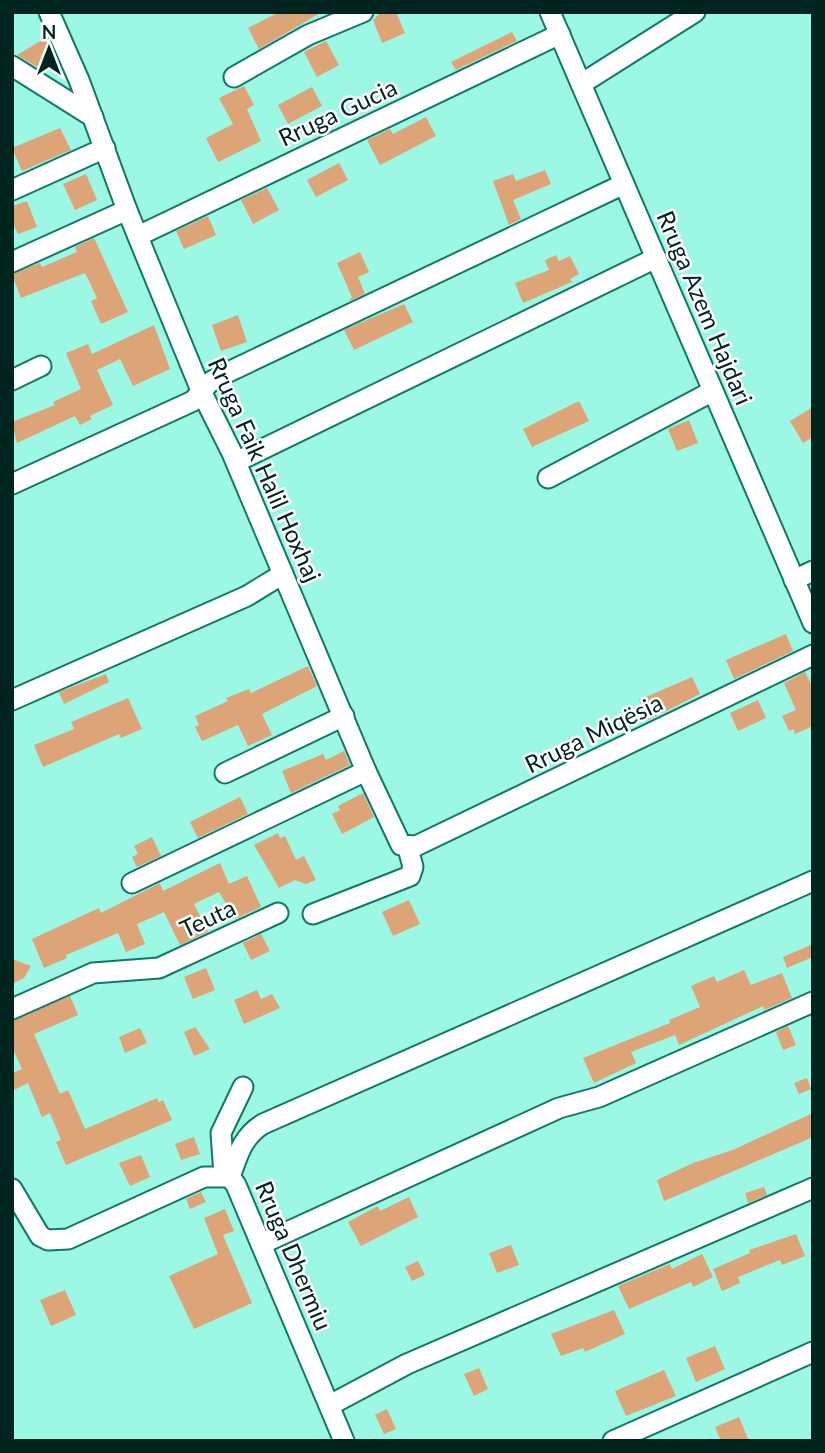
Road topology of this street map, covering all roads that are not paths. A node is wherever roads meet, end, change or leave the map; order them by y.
1 (49, 12) edge
2 (363, 12) edge
3 (550, 12) edge
4 (695, 12) edge
5 (560, 34) junction
6 (12, 66) edge
7 (234, 77) dead end
8 (581, 84) junction
9 (93, 117) junction
10 (105, 148) junction
11 (624, 184) junction
12 (12, 190) edge
13 (127, 210) junction
14 (138, 236) junction
15 (656, 258) junction
16 (12, 262) edge
17 (41, 366) dead end
18 (12, 380) edge
19 (713, 391) junction
20 (202, 393) junction
21 (236, 462) junction
22 (548, 478) dead end
23 (12, 484) edge
24 (813, 571) edge
25 (283, 575) junction
26 (794, 580) junction
27 (813, 623) edge
28 (813, 655) edge
29 (12, 700) edge
30 (344, 716) junction
31 (366, 771) junction
32 (225, 773) dead end
33 (402, 844) junction
34 (813, 881) edge
35 (132, 883) dead end
36 (278, 913) dead end
37 (313, 914) dead end
38 (813, 1002) edge
39 (12, 1009) edge
40 (243, 1087) dead end
41 (227, 1176) junction
42 (813, 1188) edge
43 (12, 1189) edge
44 (261, 1244) junction
45 (813, 1352) edge
46 (330, 1405) junction
47 (344, 1441) edge
48 (613, 1441) edge

1 - 9 street, Rruga Faik Halil Hoxhaj
2 - 7 street
3 - 5 street, Rruga Azem Hajdari
4 - 8 street
5 - 8 street, Rruga Azem Hajdari
5 - 14 street, Rruga Gucia
6 - 9 street
8 - 11 street, Rruga Azem Hajdari
9 - 10 street, Rruga Faik Halil Hoxhaj
10 - 12 street
10 - 13 street, Rruga Faik Halil Hoxhaj
11 - 15 street, Rruga Azem Hajdari
11 - 20 street
13 - 14 street, Rruga Faik Halil Hoxhaj
13 - 16 street
14 - 20 street, Rruga Faik Halil Hoxhaj
15 - 19 street, Rruga Azem Hajdari
15 - 21 street
17 - 18 street
19 - 22 street
19 - 26 street, Rruga Azem Hajdari
20 - 21 street, Rruga Faik Halil Hoxhaj
20 - 23 street
21 - 25 street, Rruga Faik Halil Hoxhaj
24 - 26 street
25 - 29 street
25 - 30 street, Rruga Faik Halil Hoxhaj
26 - 27 street, Rruga Azem Hajdari
28 - 33 street, Rruga Miqësia
30 - 31 street, Rruga Faik Halil Hoxhaj
30 - 32 street
31 - 33 street, Rruga Faik Halil Hoxhaj
31 - 35 street
33 - 37 street
34 - 41 street
36 - 39 street, Teuta
38 - 44 street
40 - 41 street
41 - 43 street, Rruga Dhermiu
41 - 44 street, Rruga Dhermiu
42 - 46 street
44 - 46 street, Rruga Dhermiu
45 - 48 street
46 - 47 street, Rruga Dhermiu

